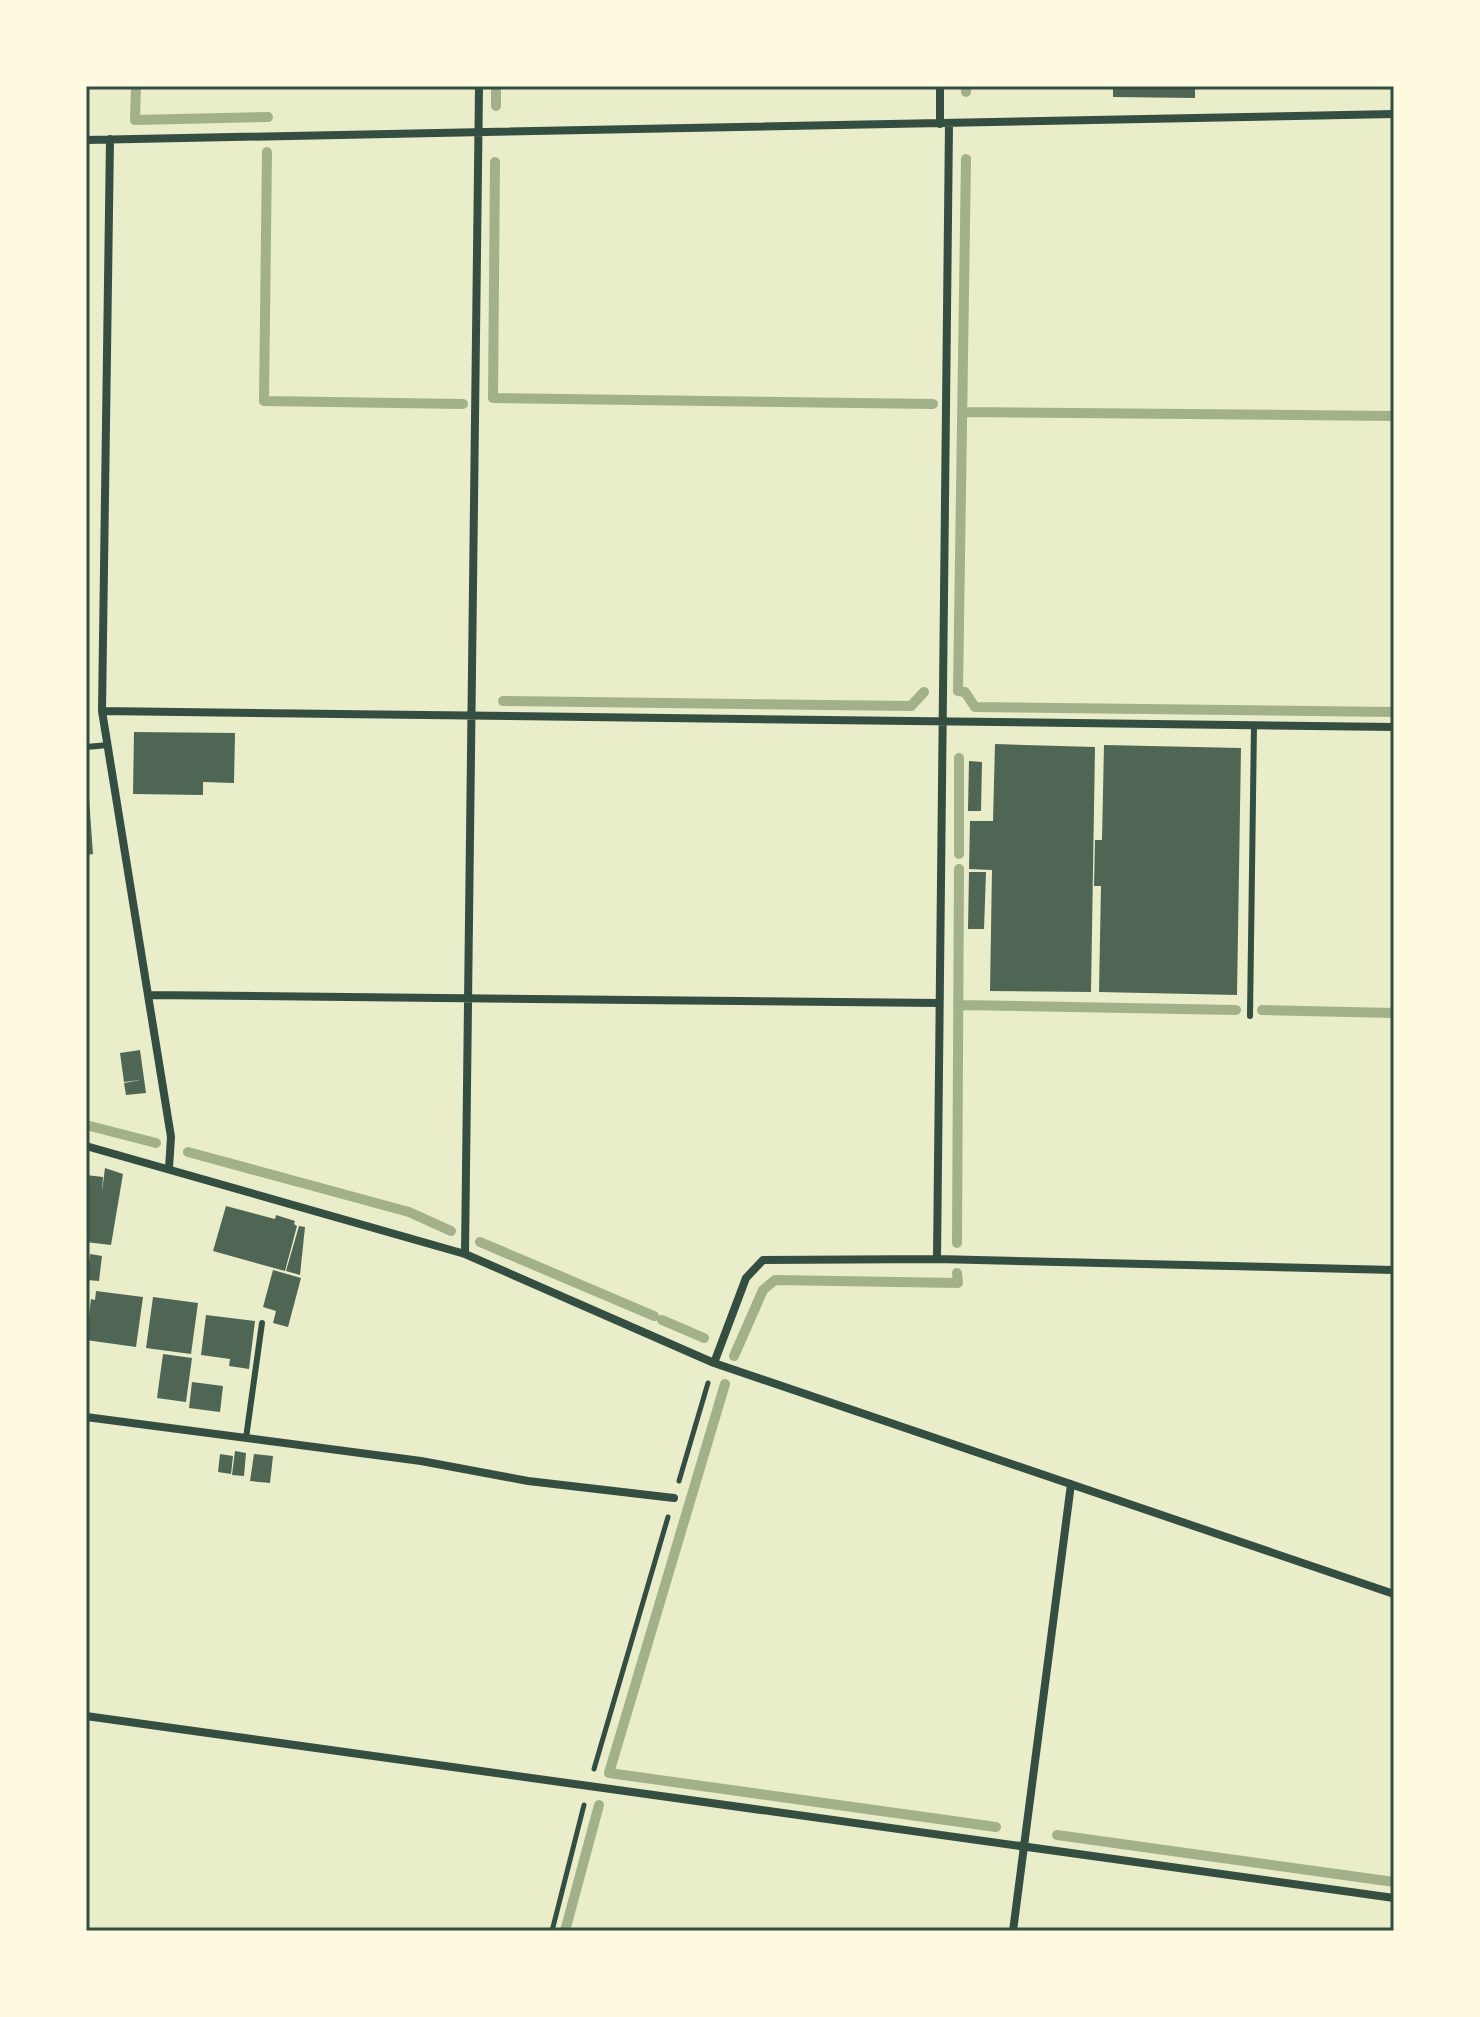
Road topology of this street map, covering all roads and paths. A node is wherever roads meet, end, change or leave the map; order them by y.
1 (479, 86) edge
2 (940, 86) edge
3 (1394, 114) edge
4 (944, 124) junction
5 (479, 133) junction
6 (110, 139) junction
7 (86, 140) edge
8 (102, 711) junction
9 (472, 715) junction
10 (942, 721) junction
11 (1254, 725) junction
12 (1394, 727) edge
13 (108, 745) junction
14 (86, 747) edge
15 (148, 995) junction
16 (469, 999) junction
17 (939, 1003) junction
18 (1250, 1016) dead end
19 (86, 1146) edge
20 (169, 1168) junction
21 (465, 1254) junction
22 (937, 1259) junction
23 (1394, 1270) edge
24 (262, 1323) dead end
25 (714, 1363) junction
26 (86, 1417) edge
27 (246, 1438) junction
28 (1071, 1484) junction
29 (674, 1498) junction
30 (1394, 1594) edge
31 (86, 1716) edge
32 (589, 1785) junction
33 (1024, 1847) junction
34 (1394, 1898) edge
35 (552, 1931) edge
36 (1013, 1931) edge

1 - 5 street
2 - 4 street
3 - 4 street
4 - 5 street
4 - 10 street
5 - 6 street
5 - 9 street
6 - 7 street
6 - 8 street
8 - 9 street
8 - 13 street
9 - 10 street
9 - 16 street
10 - 11 street
10 - 17 street
11 - 12 street
11 - 18 lane
13 - 14 lane
13 - 15 street
15 - 16 street
15 - 20 street
16 - 17 street
16 - 21 street
17 - 22 street
19 - 20 street
20 - 21 street
21 - 25 street
22 - 23 street
22 - 25 street
24 - 27 lane
25 - 28 street
25 - 29 path
26 - 27 street
27 - 29 street
28 - 30 street
28 - 33 street
29 - 32 path
31 - 32 street
32 - 33 street
32 - 35 path
33 - 34 street
33 - 36 street

